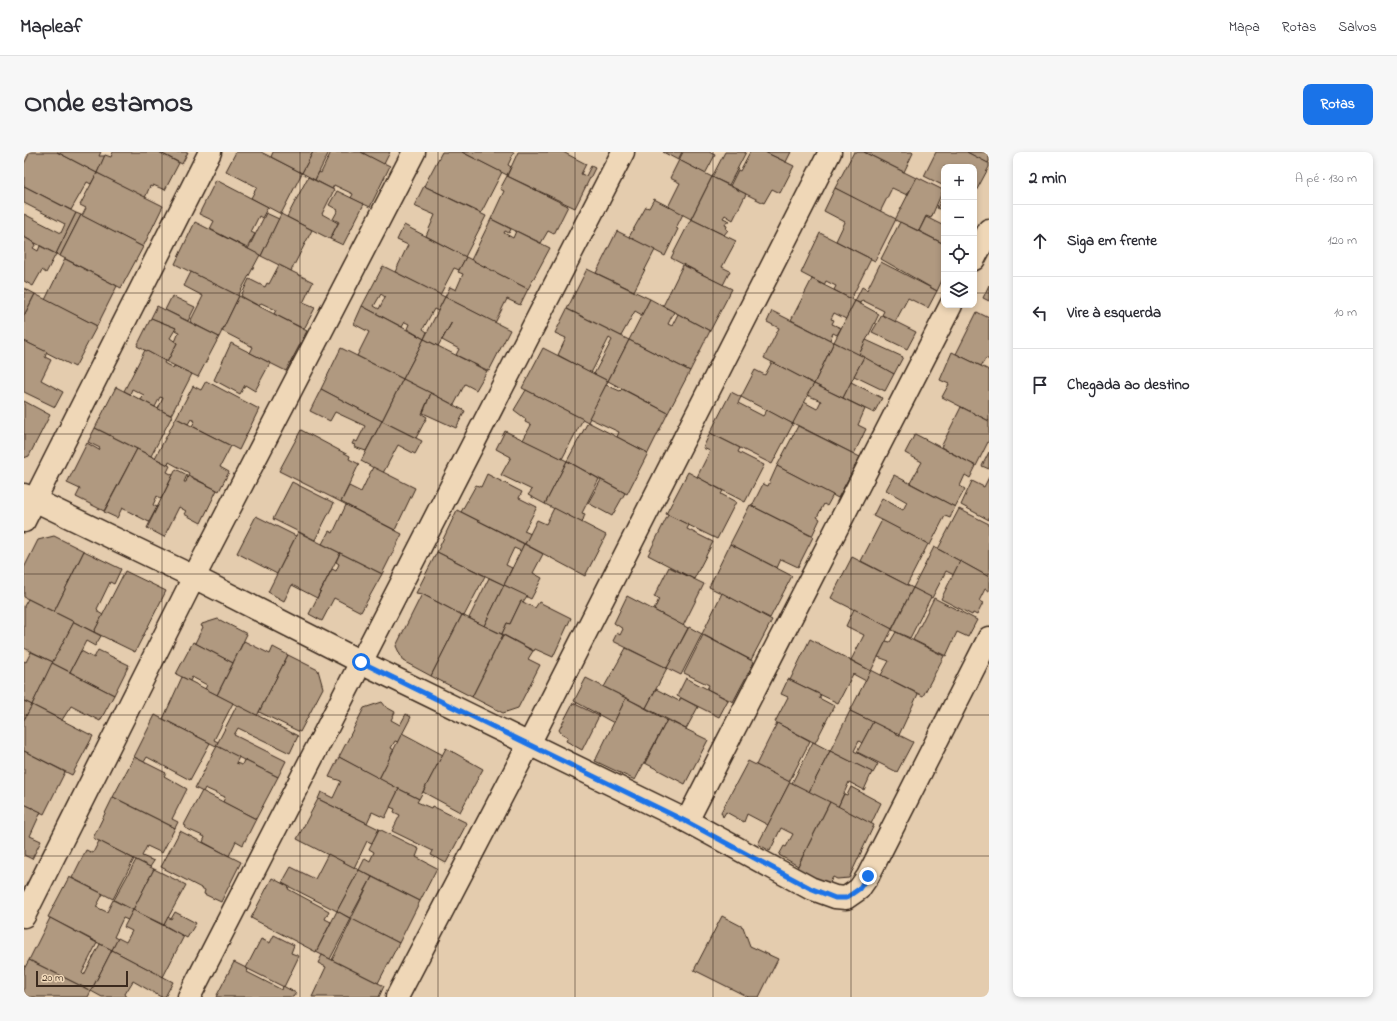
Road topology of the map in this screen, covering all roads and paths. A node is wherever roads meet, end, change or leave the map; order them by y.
1 (210, 152) edge
2 (414, 152) edge
3 (623, 152) edge
4 (830, 152) edge
5 (989, 230) edge
6 (977, 254) edge
7 (949, 308) edge
8 (29, 498) edge
9 (24, 521) edge
10 (194, 577) junction
11 (989, 638) edge
12 (361, 662) junction
13 (529, 744) junction
14 (687, 822) junction
15 (24, 916) edge
16 (188, 997) edge
17 (397, 997) edge

1 - 8 street
2 - 10 street
3 - 12 street
4 - 13 street
5 - 6 street
7 - 14 street
8 - 9 street
8 - 10 street
10 - 12 street
10 - 15 street
11 - 14 street
12 - 13 street
12 - 16 street
13 - 14 street
13 - 17 street

